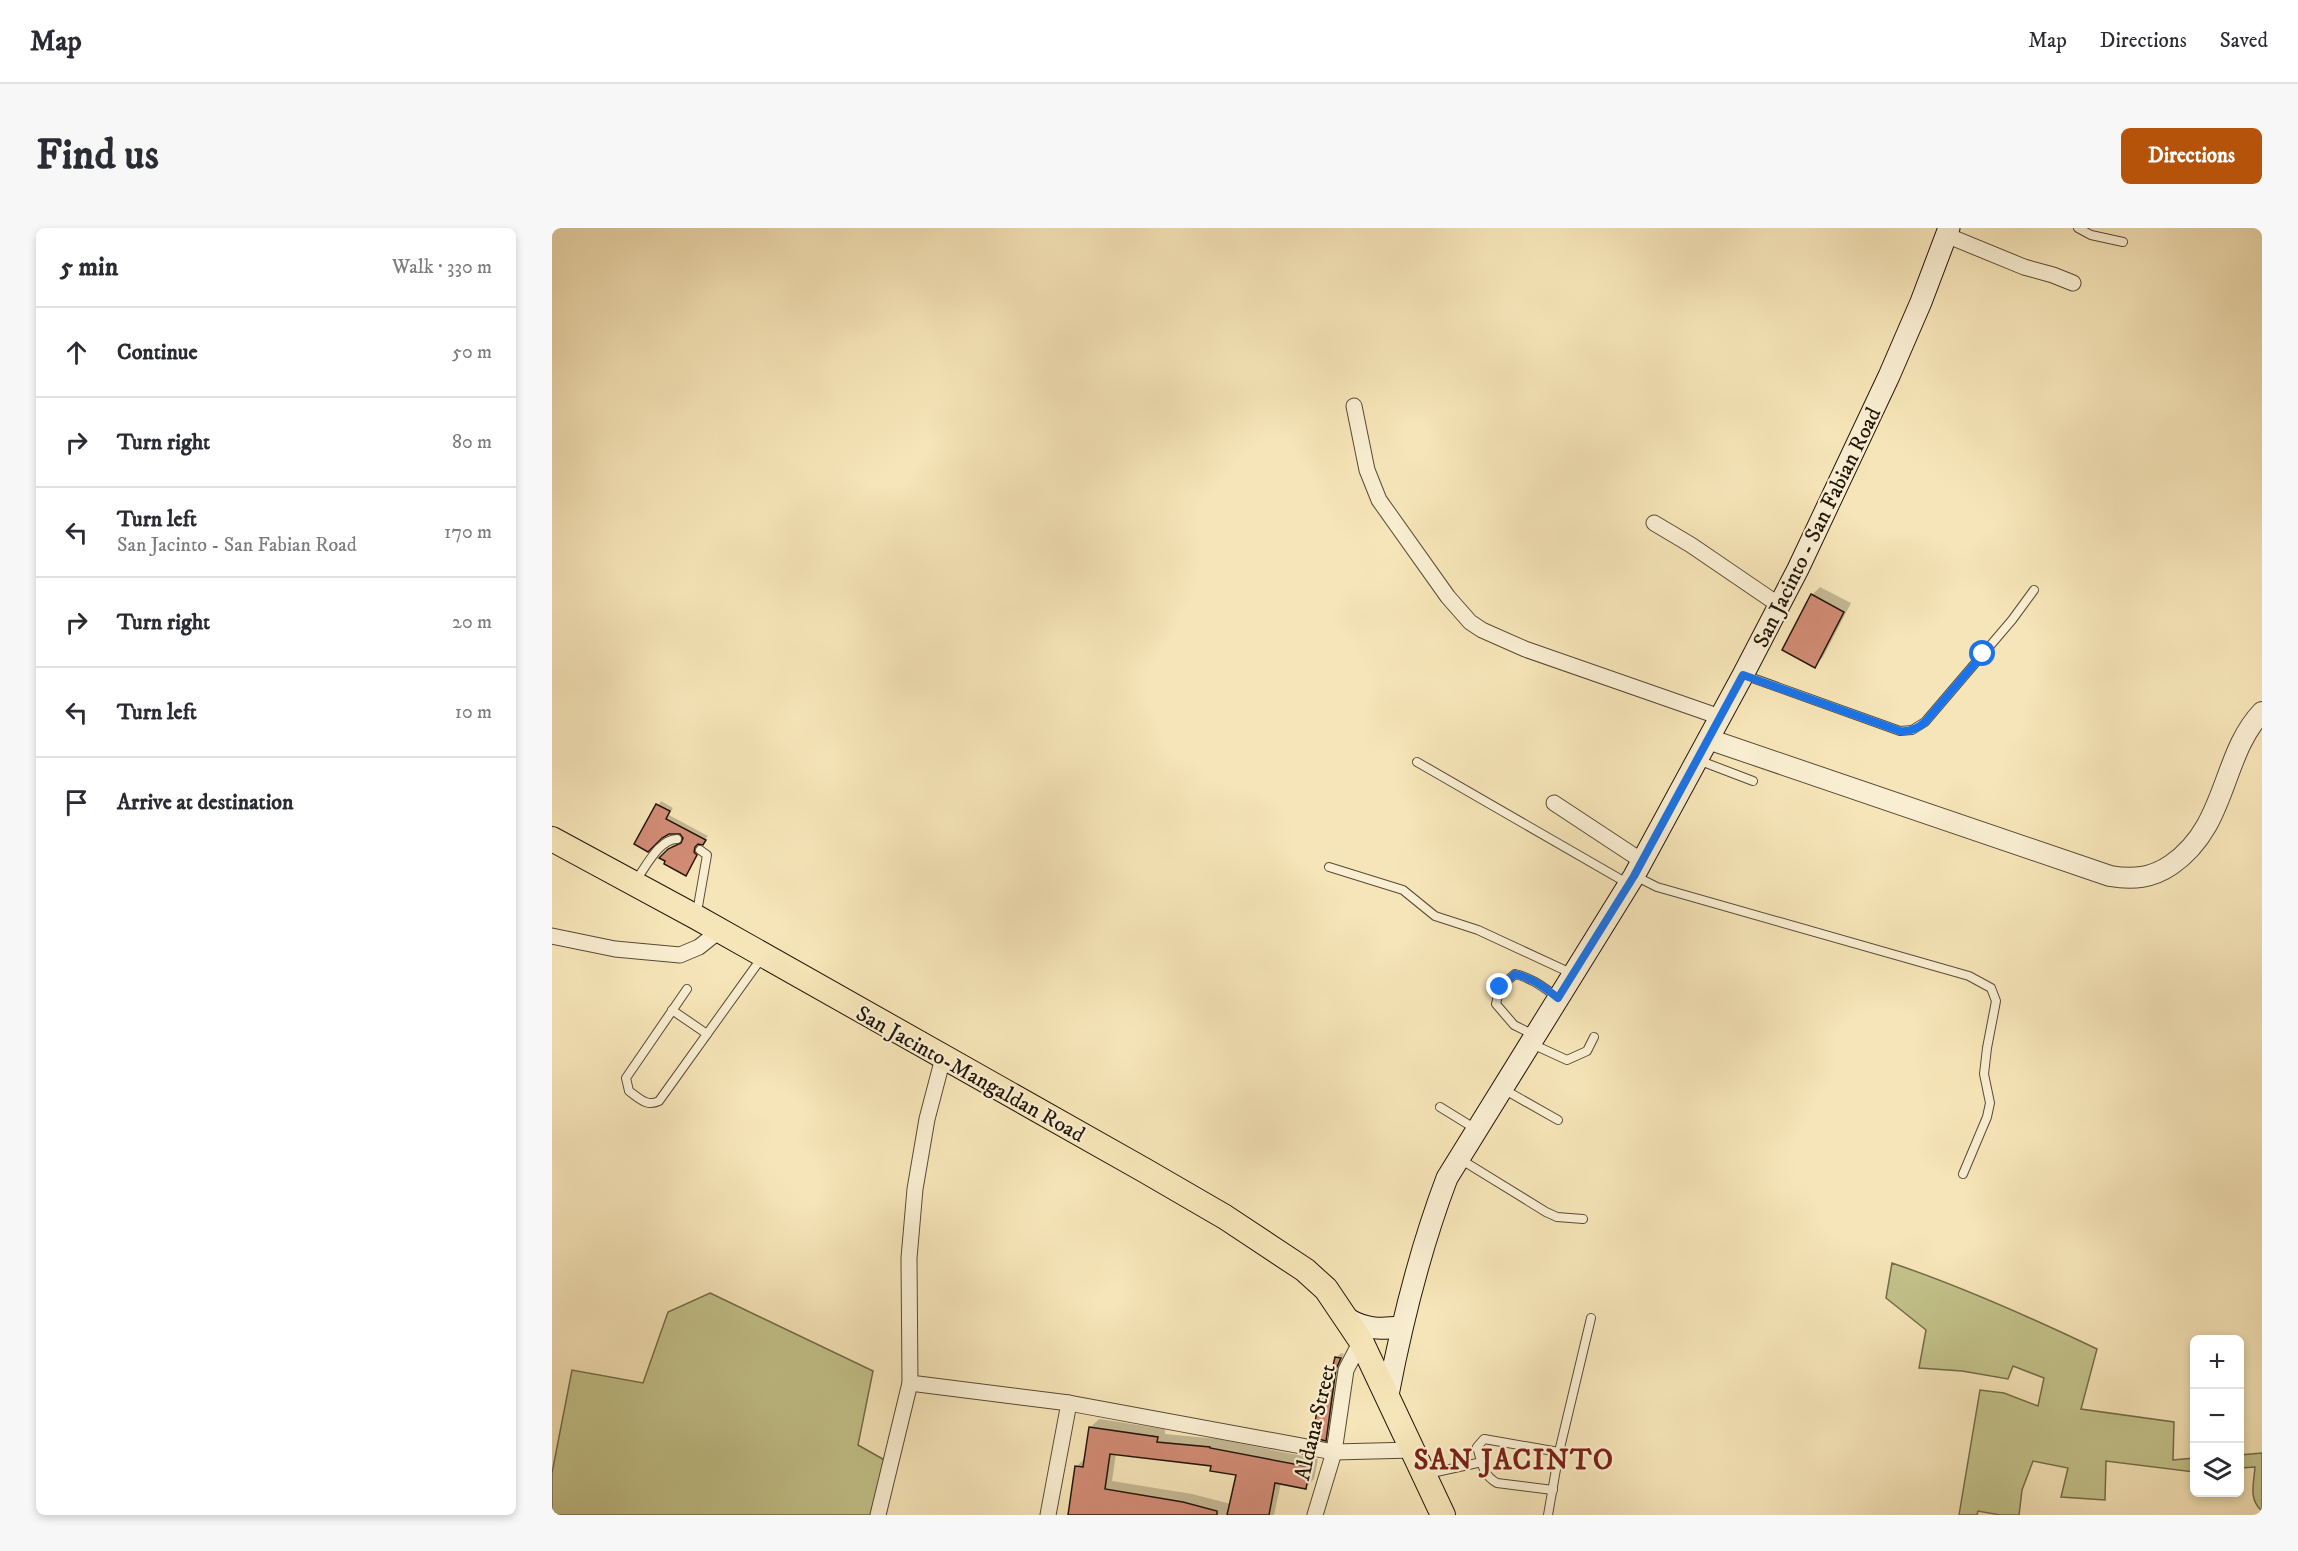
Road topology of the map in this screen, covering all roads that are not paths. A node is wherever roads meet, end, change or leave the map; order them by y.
1 (2078, 228) edge
2 (1947, 232) edge
3 (2123, 242) dead end
4 (2073, 283) dead end
5 (1354, 406) dead end
6 (1654, 523) dead end
7 (2034, 590) dead end
8 (1779, 605) junction
9 (1743, 675) junction
10 (2262, 712) edge
11 (1720, 717) junction
12 (1708, 739) junction
13 (1697, 760) junction
14 (1417, 762) dead end
15 (1753, 781) dead end
16 (1554, 803) dead end
17 (552, 839) edge
18 (677, 839) dead end
19 (700, 850) dead end
20 (1329, 867) dead end
21 (1635, 874) junction
22 (633, 884) junction
23 (696, 917) junction
24 (719, 931) junction
25 (552, 936) edge
26 (763, 956) junction
27 (1573, 974) junction
28 (687, 989) dead end
29 (1558, 998) junction
30 (672, 1011) junction
31 (707, 1034) junction
32 (1594, 1037) dead end
33 (1529, 1047) junction
34 (943, 1058) junction
35 (1506, 1085) junction
36 (1440, 1107) dead end
37 (1558, 1120) dead end
38 (1476, 1130) junction
39 (1458, 1158) junction
40 (1963, 1174) dead end
41 (1583, 1220) dead end
42 (1591, 1318) dead end
43 (1348, 1319) junction
44 (1401, 1327) junction
45 (1361, 1341) junction
46 (910, 1383) junction
47 (1388, 1395) junction
48 (1069, 1403) junction
49 (1413, 1449) junction
50 (1334, 1452) junction
51 (1559, 1452) junction
52 (1482, 1462) junction
53 (1425, 1474) junction
54 (1552, 1490) junction
55 (1445, 1514) edge
56 (878, 1515) edge
57 (1048, 1515) edge
58 (1315, 1515) edge
59 (1548, 1515) edge

1 - 3 lane
2 - 4 street
2 - 8 main road, San Jacinto - San Fabian Road
5 - 11 street
6 - 8 street
7 - 9 lane
8 - 9 main road, San Jacinto - San Fabian Road
9 - 11 main road, San Jacinto - San Fabian Road
10 - 12 street
11 - 12 main road, San Jacinto - San Fabian Road
12 - 13 main road, San Jacinto - San Fabian Road
13 - 15 lane
13 - 21 main road, San Jacinto - San Fabian Road
14 - 21 lane
16 - 21 street
17 - 22 main road, San Jacinto-Mangaldan Road
18 - 22 lane
19 - 23 lane
20 - 27 lane
21 - 27 main road, San Jacinto - San Fabian Road
21 - 40 lane
22 - 23 main road, San Jacinto-Mangaldan Road
23 - 24 main road, San Jacinto-Mangaldan Road
24 - 25 street
24 - 26 main road, San Jacinto-Mangaldan Road
26 - 31 lane
26 - 34 main road, San Jacinto-Mangaldan Road
27 - 29 main road, San Jacinto - San Fabian Road
28 - 30 lane
29 - 33 main road, San Jacinto - San Fabian Road
29 - 33 lane
30 - 31 lane
30 - 31 lane
32 - 33 lane
33 - 35 main road, San Jacinto - San Fabian Road
34 - 43 main road, San Jacinto-Mangaldan Road
34 - 46 street
35 - 37 lane
35 - 38 main road, San Jacinto - San Fabian Road
36 - 38 lane
38 - 39 main road, San Jacinto - San Fabian Road
39 - 41 lane
39 - 44 main road, San Jacinto - San Fabian Road
42 - 51 lane
43 - 44 main road
43 - 45 main road, San Jacinto-Mangaldan Road
44 - 47 main road, San Jacinto - San Fabian Road
45 - 47 main road, San Jacinto-Mangaldan Road
45 - 50 street, Aldana Street
46 - 48 street
46 - 56 street
47 - 49 main road, San Jacinto-Mangaldan Road
48 - 50 street
48 - 57 street
49 - 50 street
49 - 53 main road, San Jacinto-Mangaldan Road
50 - 58 street, Aldana Street
51 - 52 lane
51 - 54 lane
52 - 53 lane
52 - 54 lane
53 - 55 main road, San Jacinto-Mangaldan Road
54 - 59 lane

